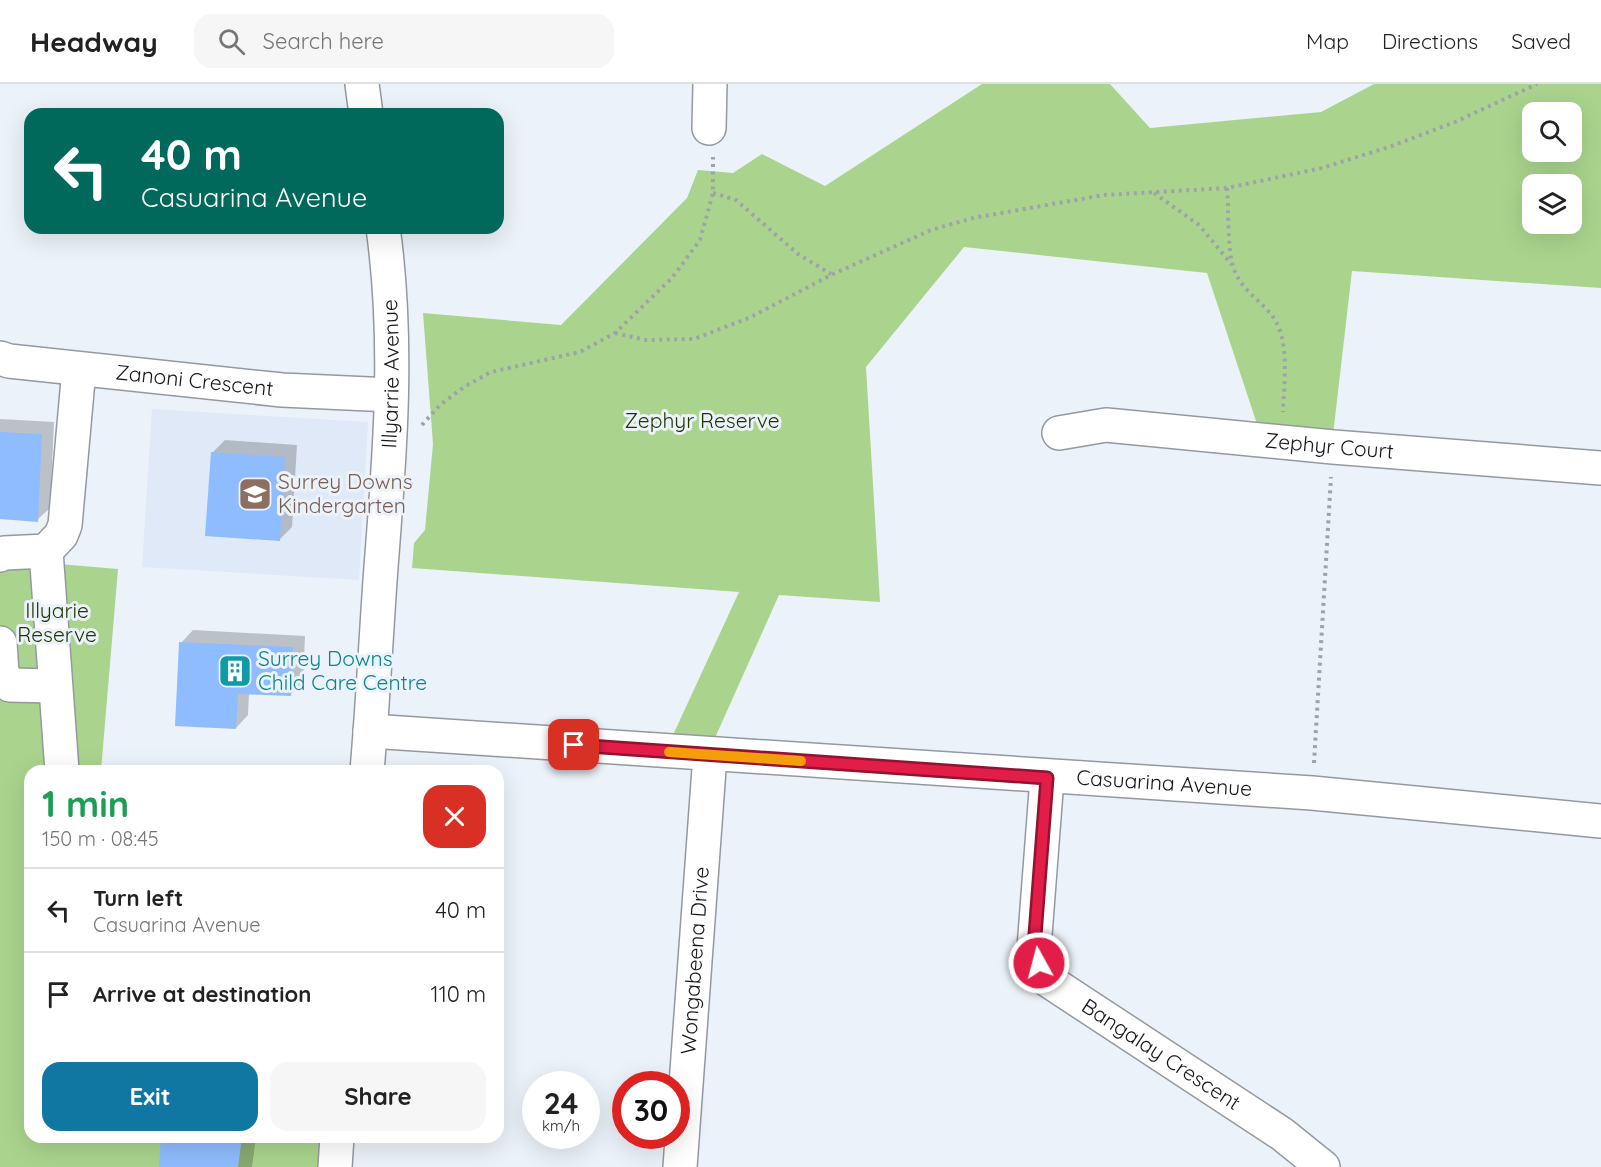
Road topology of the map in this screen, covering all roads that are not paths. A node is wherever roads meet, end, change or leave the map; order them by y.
1 (362, 84) edge
2 (710, 84) edge
3 (365, 108) edge
4 (709, 128) road end
5 (384, 234) edge
6 (0, 358) edge
7 (79, 369) junction
8 (391, 395) junction
9 (1059, 433) dead end
10 (1601, 468) edge
11 (46, 551) junction
12 (0, 555) edge
13 (0, 643) edge
14 (54, 686) junction
15 (370, 731) junction
16 (710, 755) junction
17 (61, 765) edge
18 (367, 765) edge
19 (1047, 778) junction
20 (1601, 821) edge
21 (337, 1143) edge
22 (335, 1167) edge
23 (680, 1167) edge
24 (1323, 1167) edge

1 - 3 street
2 - 4 street
5 - 8 street, Illyarrie Avenue
6 - 7 street, Zanoni Crescent
7 - 8 street, Zanoni Crescent
7 - 11 street
8 - 15 street, Illyarrie Avenue
9 - 10 street, Zephyr Court
11 - 12 street
11 - 14 street
13 - 14 street
14 - 17 street
15 - 16 street, Casuarina Avenue
15 - 18 street, Illyarrie Avenue
16 - 19 street, Casuarina Avenue
16 - 23 street, Wongabeena Drive
19 - 20 street, Casuarina Avenue
19 - 24 street, Bangalay Crescent
21 - 22 street

